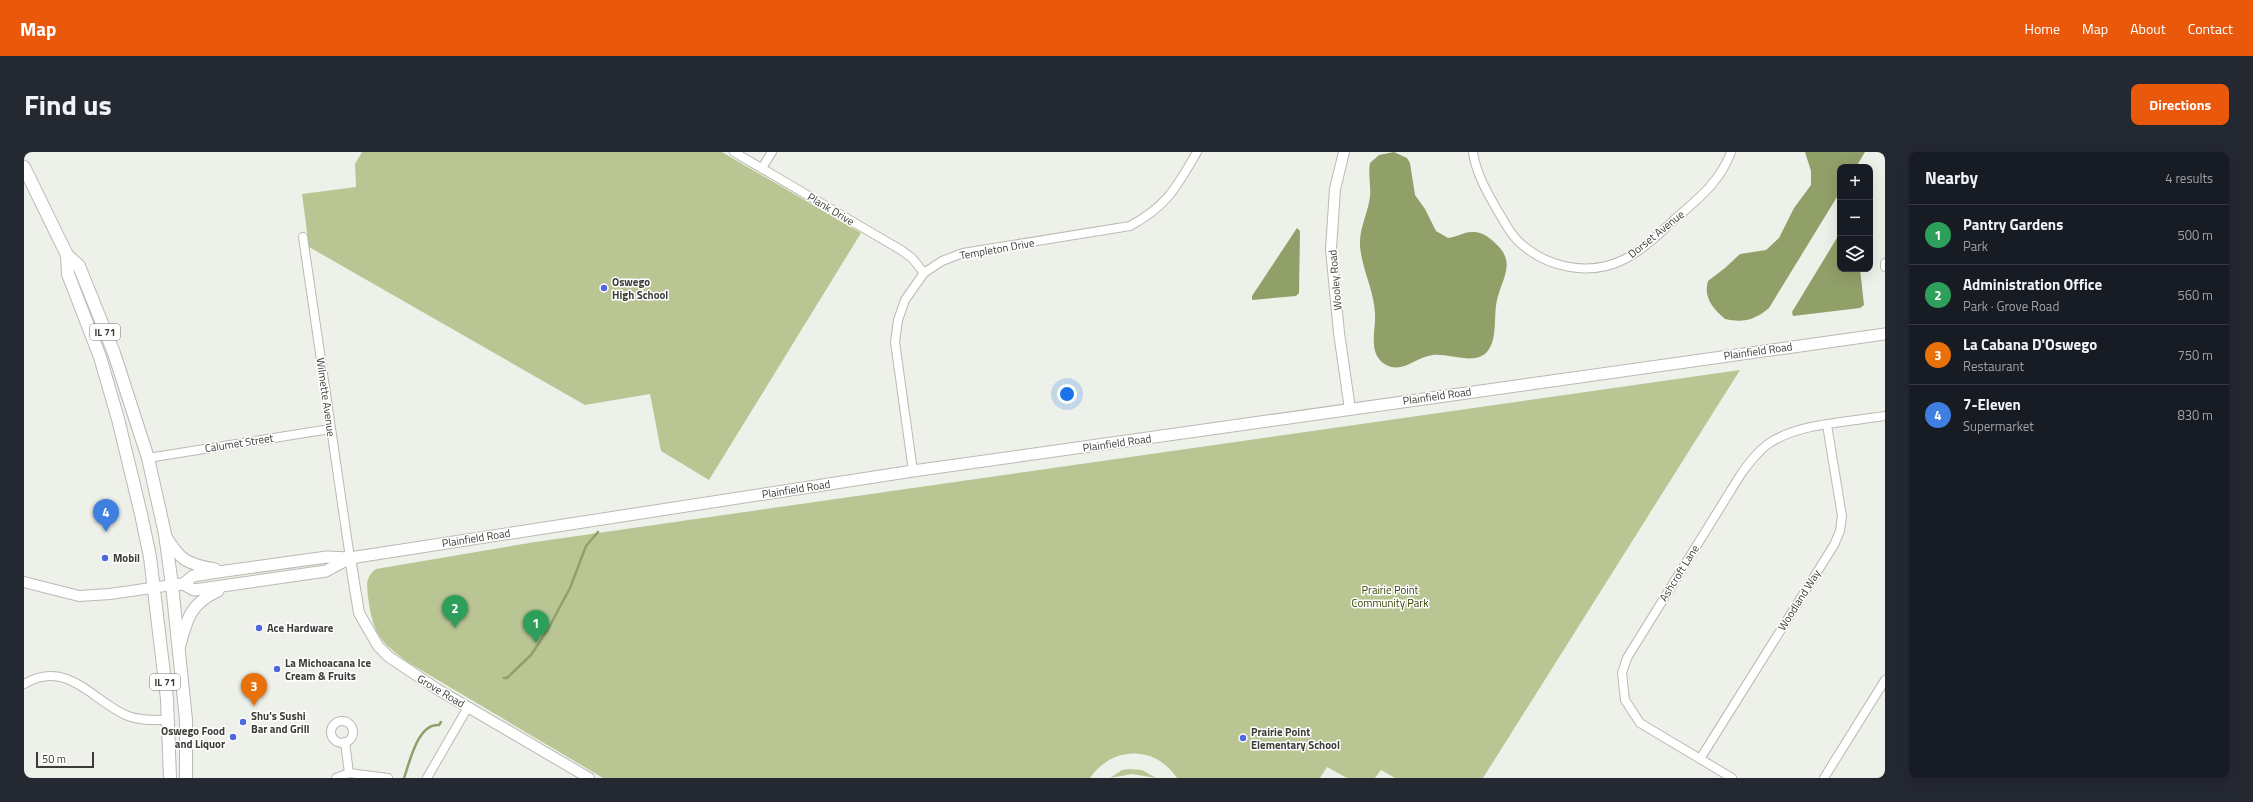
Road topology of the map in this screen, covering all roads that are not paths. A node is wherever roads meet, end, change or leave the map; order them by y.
1 (734, 152) edge
2 (772, 152) edge
3 (1197, 152) edge
4 (1344, 152) edge
5 (1473, 152) edge
6 (1731, 152) edge
7 (24, 167) edge
8 (762, 168) junction
9 (303, 237) dead end
10 (67, 255) junction
11 (1885, 263) edge
12 (1885, 267) edge
13 (924, 273) junction
14 (1885, 334) edge
15 (1350, 409) junction
16 (1885, 416) edge
17 (1827, 425) junction
18 (330, 429) junction
19 (148, 458) junction
20 (913, 471) junction
21 (165, 534) junction
22 (350, 558) junction
23 (228, 570) junction
24 (24, 582) edge
25 (178, 585) junction
26 (230, 586) junction
27 (153, 587) junction
28 (179, 650) junction
29 (1885, 680) edge
30 (24, 684) edge
31 (468, 707) junction
32 (168, 720) junction
33 (344, 742) dead end
34 (1700, 759) junction
35 (349, 773) junction
36 (170, 778) edge
37 (186, 778) edge
38 (336, 778) edge
39 (388, 778) edge
40 (427, 778) edge
41 (589, 778) edge
42 (1732, 778) edge
43 (1824, 778) edge

1 - 8 street, Plank Drive
2 - 8 street
3 - 13 street, Templeton Drive
4 - 15 street, Wooley Road
5 - 6 street, Dorset Avenue
7 - 10 main road, IL 71
8 - 13 street, Plank Drive
9 - 18 street, Wilmette Avenue
10 - 19 main road, IL 71
10 - 27 main road, IL 71
11 - 12 street
13 - 20 street, Templeton Drive
14 - 15 main road, Plainfield Road
15 - 20 main road, Plainfield Road
16 - 17 street, Ashcroft Lane
17 - 34 street, Woodland Way
17 - 34 street, Ashcroft Lane
18 - 19 street, Calumet Street
18 - 22 street, Wilmette Avenue
19 - 21 main road, IL 71
20 - 22 main road, Plainfield Road
21 - 23 main road
21 - 25 main road, IL 71
22 - 23 main road, Plainfield Road
22 - 26 main road, Plainfield Road
22 - 31 street, Grove Road
23 - 25 main road, Plainfield Road
24 - 27 street
25 - 26 main road, Plainfield Road
25 - 27 street
25 - 28 main road, IL 71
26 - 28 main road
27 - 32 main road, IL 71
28 - 37 main road, IL 71
29 - 43 street
30 - 32 street
31 - 40 street
31 - 41 street, Grove Road
32 - 36 main road, IL 71
33 - 35 street
34 - 42 street, Ashcroft Lane
35 - 38 street
35 - 39 street

